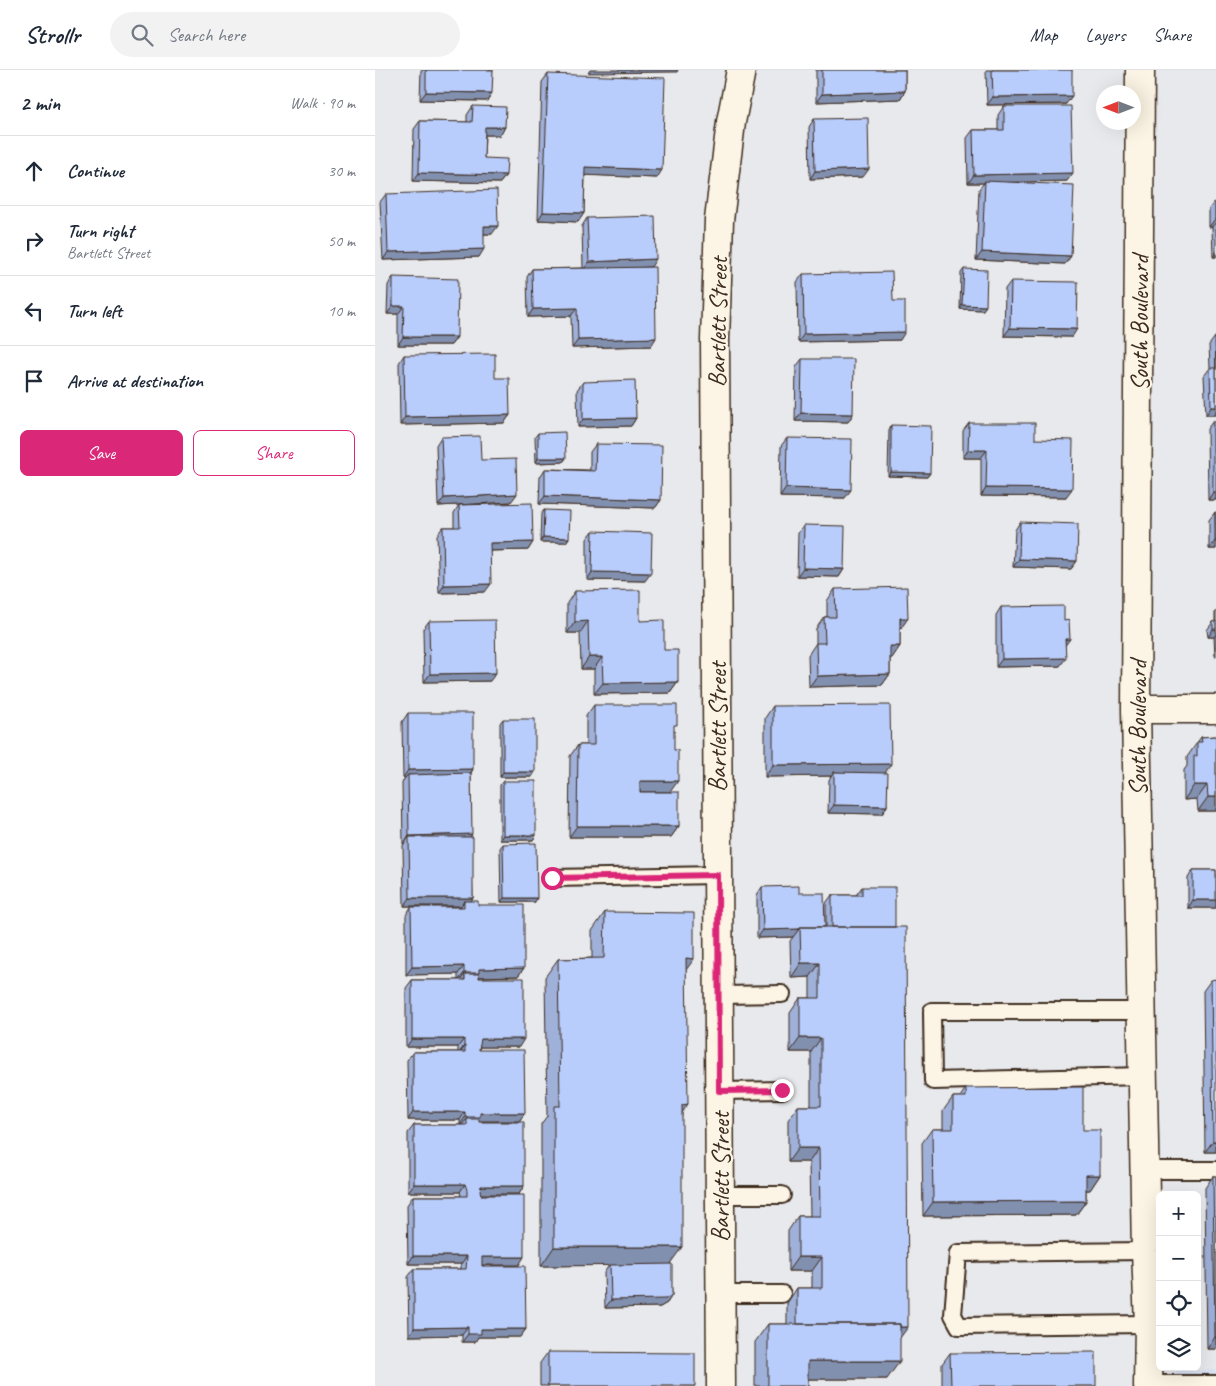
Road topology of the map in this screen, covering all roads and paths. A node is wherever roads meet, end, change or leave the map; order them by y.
1 (741, 70) edge
2 (1140, 70) edge
3 (1136, 709) junction
4 (1216, 709) edge
5 (718, 875) junction
6 (552, 878) dead end
7 (782, 994) dead end
8 (719, 995) junction
9 (1142, 1011) junction
10 (1143, 1076) junction
11 (782, 1090) dead end
12 (719, 1091) junction
13 (1145, 1170) junction
14 (1216, 1170) edge
15 (720, 1195) junction
16 (782, 1195) dead end
17 (1146, 1251) junction
18 (720, 1294) junction
19 (782, 1294) dead end
20 (1149, 1324) junction
21 (1216, 1384) edge
22 (1148, 1385) edge
23 (721, 1386) edge

1 - 5 street, Bartlett Street
2 - 3 street, South Boulevard
3 - 4 street
3 - 9 street, South Boulevard
5 - 6 lane
5 - 8 street, Bartlett Street
7 - 8 lane
8 - 12 street, Bartlett Street
9 - 10 street, South Boulevard
9 - 10 lane
10 - 13 street, South Boulevard
11 - 12 lane
12 - 15 street, Bartlett Street
13 - 14 lane
13 - 17 street, South Boulevard
15 - 16 lane
15 - 18 street, Bartlett Street
17 - 20 street, South Boulevard
17 - 20 lane
18 - 19 lane
18 - 23 street, Bartlett Street
20 - 22 street, South Boulevard
21 - 22 lane

